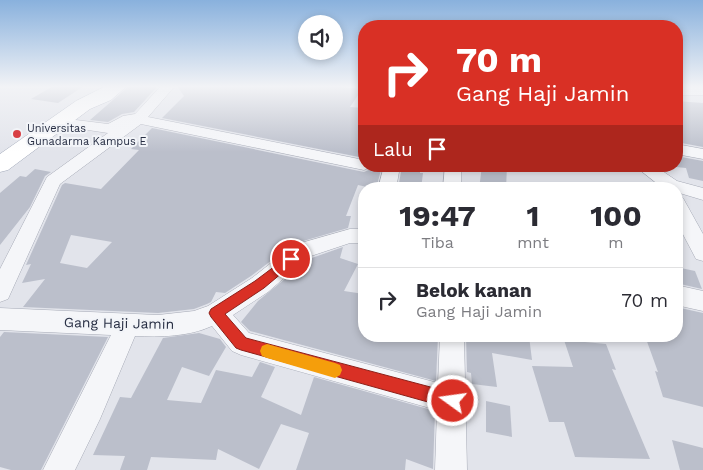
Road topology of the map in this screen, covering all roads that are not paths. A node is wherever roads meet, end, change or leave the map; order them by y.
1 (79, 108) edge
2 (148, 108) edge
3 (138, 119) junction
4 (60, 122) junction
5 (683, 151) edge
6 (703, 154) edge
7 (358, 164) edge
8 (0, 165) edge
9 (650, 172) edge
10 (661, 182) edge
11 (683, 193) edge
12 (703, 194) edge
13 (683, 212) edge
14 (358, 235) edge
15 (703, 253) edge
16 (0, 292) edge
17 (683, 297) edge
18 (703, 301) edge
19 (216, 313) junction
20 (0, 319) edge
21 (126, 326) junction
22 (452, 342) edge
23 (453, 401) junction
24 (58, 470) edge
25 (452, 470) edge

1 - 4 main road
2 - 3 street
3 - 4 street
3 - 7 street
3 - 16 street
4 - 8 main road
5 - 6 street
9 - 10 street
11 - 12 street
13 - 15 street
14 - 19 street, Gang Haji Jamin
17 - 18 street
19 - 21 street, Gang Haji Jamin
19 - 23 street
20 - 21 street, Gang Haji Jamin
21 - 24 street
22 - 23 street
23 - 25 street

